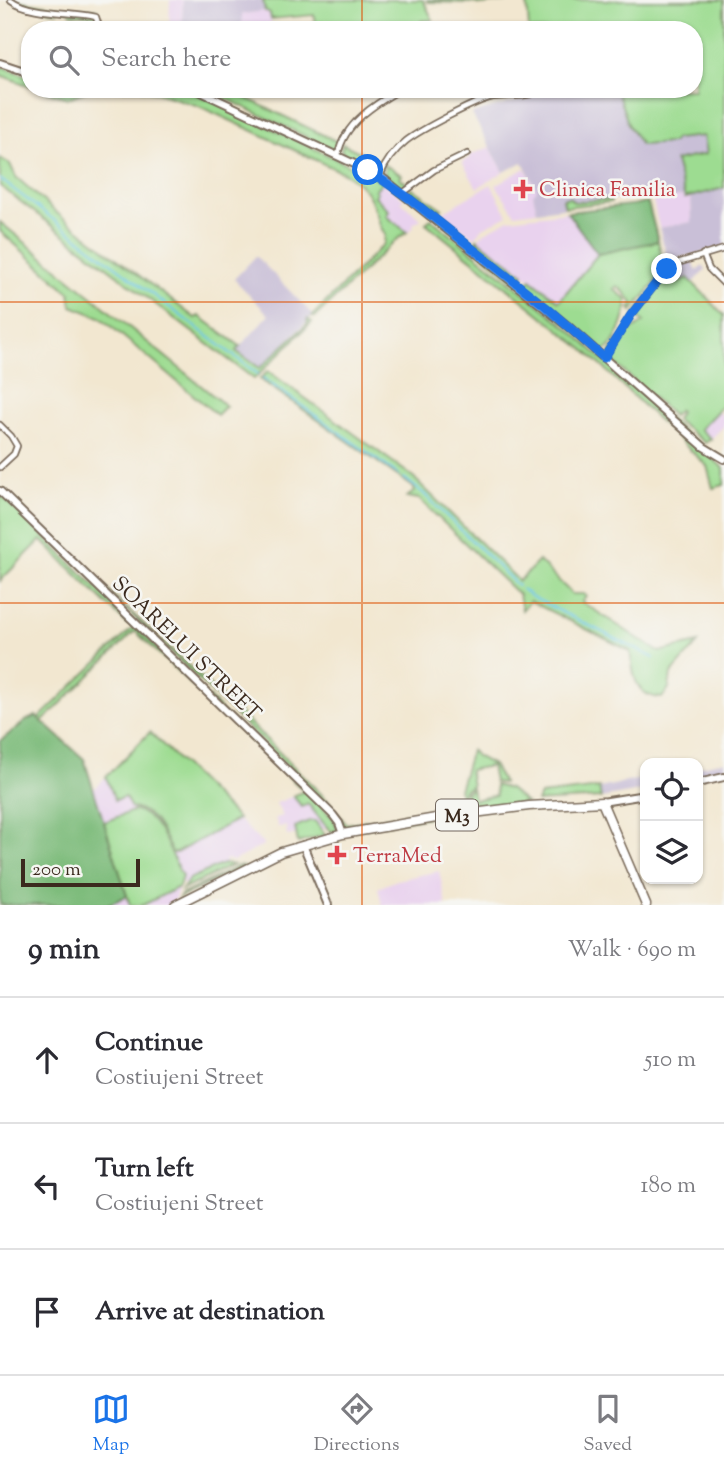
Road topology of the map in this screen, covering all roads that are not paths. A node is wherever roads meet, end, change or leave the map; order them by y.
1 (11, 0) edge
2 (97, 21) edge
3 (0, 63) edge
4 (21, 70) edge
5 (217, 98) edge
6 (386, 98) edge
7 (492, 98) edge
8 (467, 154) dead end
9 (338, 155) junction
10 (380, 176) junction
11 (403, 193) junction
12 (724, 249) edge
13 (703, 254) junction
14 (724, 284) edge
15 (604, 358) junction
16 (0, 425) edge
17 (724, 459) edge
18 (0, 467) edge
19 (0, 491) edge
20 (724, 776) edge
21 (703, 782) edge
22 (640, 796) edge
23 (602, 802) junction
24 (343, 834) junction
25 (303, 845) junction
26 (175, 905) edge
27 (328, 905) edge
28 (646, 905) edge

1 - 2 street
3 - 4 street
5 - 9 street
6 - 9 street
7 - 10 street
8 - 11 street
9 - 10 street
10 - 11 street
11 - 15 street
12 - 13 street
13 - 14 street
13 - 15 street
15 - 17 street
16 - 18 street
19 - 24 street, SOARELUI STREET
20 - 21 street
22 - 23 street
23 - 24 highway, M3
23 - 28 highway
24 - 25 highway, M3
25 - 26 highway, M3
25 - 27 street

